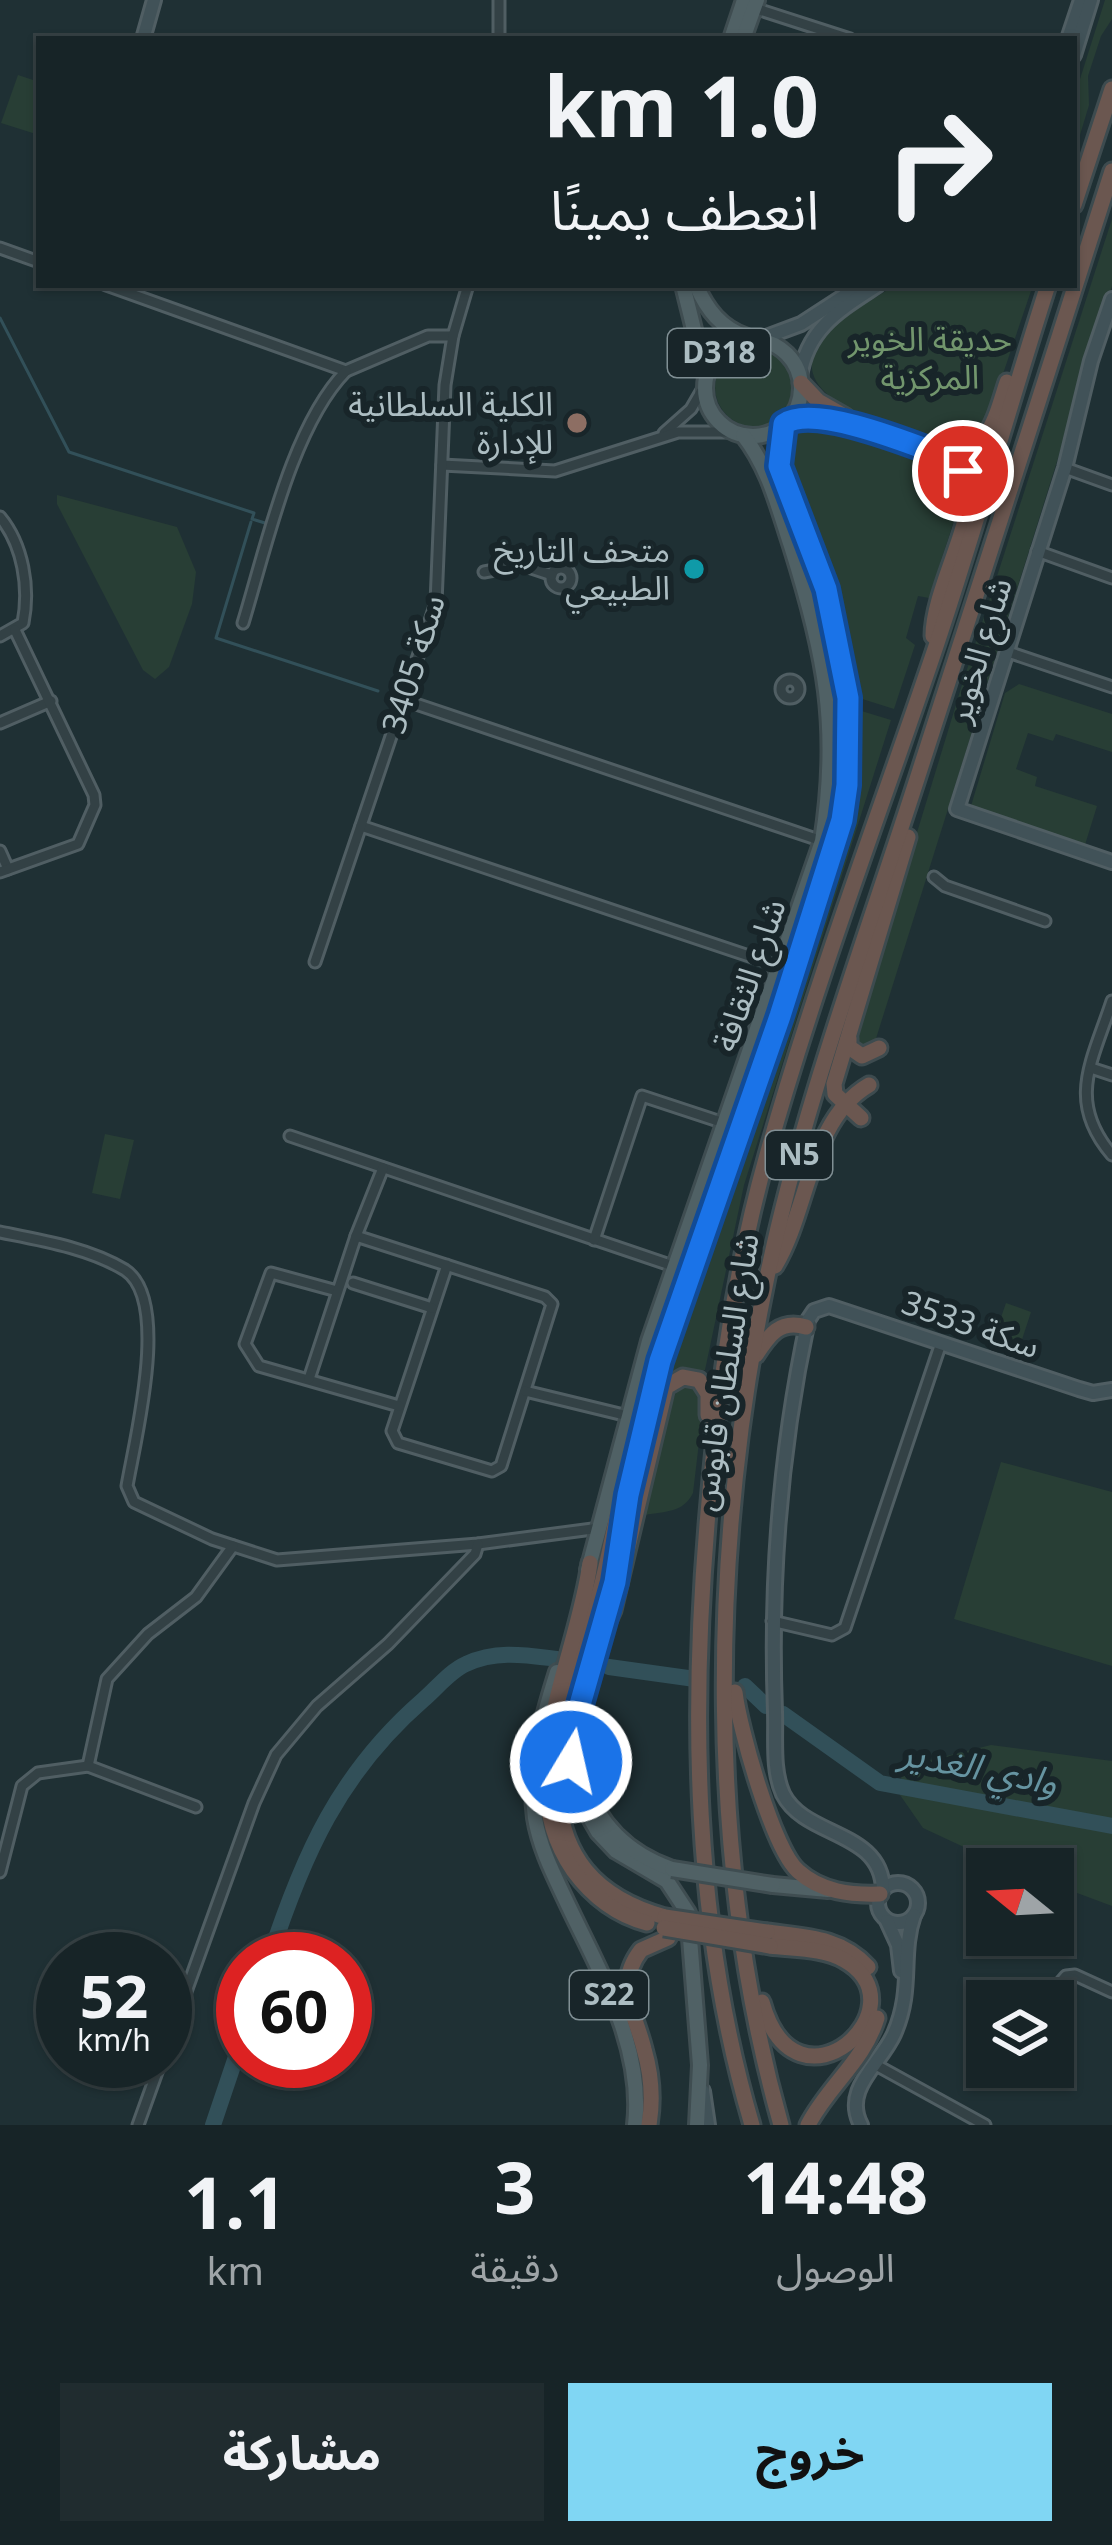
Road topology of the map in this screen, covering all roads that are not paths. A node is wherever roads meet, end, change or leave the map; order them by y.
1 (154, 0) edge
2 (499, 0) edge
3 (1081, 0) edge
4 (1091, 0) edge
5 (751, 2) edge
6 (143, 36) edge
7 (499, 36) edge
8 (732, 36) edge
9 (744, 36) edge
10 (842, 36) edge
11 (1069, 36) edge
12 (1077, 45) edge
13 (1112, 89) edge
14 (1112, 172) edge
15 (1077, 196) edge
16 (0, 248) edge
17 (36, 261) edge
18 (1077, 281) edge
19 (114, 288) edge
20 (467, 288) edge
21 (684, 288) edge
22 (697, 288) edge
23 (856, 288) edge
24 (874, 288) edge
25 (1047, 288) edge
26 (1075, 288) edge
27 (1112, 299) edge
28 (1033, 332) junction
29 (453, 336) junction
30 (755, 339) junction
31 (346, 371) junction
32 (800, 380) junction
33 (705, 382) junction
34 (786, 422) junction
35 (738, 433) junction
36 (660, 436) junction
37 (442, 464) junction
38 (1065, 469) junction
39 (1112, 485) edge
40 (0, 518) edge
41 (11, 531) junction
42 (0, 536) edge
43 (1037, 551) junction
44 (484, 572) dead end
45 (552, 575) dead end
46 (1112, 578) edge
47 (243, 622) dead end
48 (15, 630) junction
49 (0, 636) edge
50 (934, 652) junction
51 (1008, 652) junction
52 (1112, 687) edge
53 (404, 700) junction
54 (52, 701) junction
55 (938, 716) junction
56 (0, 723) edge
57 (846, 795) junction
58 (361, 826) junction
59 (822, 841) junction
60 (0, 850) edge
61 (1112, 862) edge
62 (4, 871) edge
63 (934, 877) dead end
64 (1045, 920) dead end
65 (804, 944) junction
66 (761, 960) dead end
67 (315, 962) dead end
68 (1111, 1009) edge
69 (849, 1033) junction
70 (879, 1048) dead end
71 (1091, 1068) junction
72 (1112, 1075) edge
73 (869, 1085) dead end
74 (844, 1104) junction
75 (861, 1118) dead end
76 (727, 1124) junction
77 (290, 1136) dead end
78 (1112, 1155) edge
79 (383, 1168) junction
80 (0, 1232) edge
81 (356, 1236) junction
82 (594, 1240) junction
83 (447, 1265) junction
84 (676, 1267) junction
85 (766, 1279) junction
86 (353, 1283) dead end
87 (337, 1291) junction
88 (432, 1308) junction
89 (806, 1327) junction
90 (941, 1343) junction
91 (751, 1363) junction
92 (309, 1378) junction
93 (1112, 1390) edge
94 (524, 1391) junction
95 (399, 1406) junction
96 (628, 1416) junction
97 (713, 1445) junction
98 (635, 1460) junction
99 (600, 1528) junction
100 (478, 1544) junction
101 (233, 1546) junction
102 (590, 1563) junction
103 (602, 1585) junction
104 (771, 1620) junction
105 (601, 1636) junction
106 (727, 1663) junction
107 (585, 1689) junction
108 (88, 1766) junction
109 (196, 1807) dead end
110 (826, 1827) junction
111 (0, 1872) edge
112 (906, 1885) junction
113 (839, 1892) junction
114 (881, 1892) junction
115 (738, 1894) junction
116 (914, 1915) junction
117 (887, 1921) junction
118 (666, 1928) junction
119 (769, 1939) junction
120 (192, 1975) edge
121 (1063, 1980) edge
122 (1112, 1992) edge
123 (700, 2065) junction
124 (876, 2065) junction
125 (151, 2088) edge
126 (138, 2125) edge
127 (635, 2125) edge
128 (649, 2125) edge
129 (698, 2125) edge
130 (708, 2125) edge
131 (752, 2125) edge
132 (781, 2125) edge
133 (808, 2125) edge
134 (851, 2125) edge
135 (861, 2125) edge
136 (985, 2125) edge

1 - 6 street
2 - 7 street
3 - 11 street
4 - 12 street
5 - 8 main road
5 - 9 main road
5 - 10 street
13 - 15 highway
14 - 18 highway, شارع السلطان قابوس / N5
16 - 17 street
19 - 31 street
20 - 29 street, سكة 3405
21 - 33 main road, D318
22 - 30 main road, D318
23 - 30 street
24 - 32 street
25 - 28 highway, شارع السلطان قابوس / N5
26 - 55 highway, شارع السلطان قابوس / N5
27 - 38 street, شارع الخوير
28 - 32 highway
28 - 50 highway, شارع السلطان قابوس / N5
29 - 31 street
29 - 37 street, سكة 3405
30 - 32 main road, D318
30 - 33 main road, D318
31 - 47 street
32 - 34 main road, D318
33 - 35 main road, D318
33 - 36 street
34 - 35 main road, D318
34 - 50 highway
34 - 57 main road, شارع الثقافة
35 - 36 street
35 - 59 main road, شارع الثقافة
36 - 37 street
37 - 53 street, سكة 3405
38 - 39 street
38 - 43 street, شارع الخوير
40 - 41 street
41 - 42 street
41 - 48 street
43 - 46 street
43 - 51 street, شارع الخوير
44 - 45 street
48 - 49 street
48 - 54 street
50 - 97 highway, شارع السلطان قابوس / N5
51 - 52 street
51 - 61 street, شارع الخوير
53 - 58 street, سكة 3405
53 - 59 street
54 - 56 street
54 - 62 street
55 - 69 highway
55 - 85 highway, شارع السلطان قابوس / N5
57 - 59 main road
57 - 65 main road, شارع الثقافة
58 - 66 street
58 - 67 street, سكة 3405
59 - 65 main road
59 - 76 main road, شارع الثقافة
60 - 62 street
63 - 64 street
65 - 98 main road, شارع الثقافة
68 - 71 street
69 - 70 highway
69 - 74 highway
71 - 72 street
71 - 78 street
73 - 74 highway
74 - 75 highway
74 - 85 highway
76 - 82 street
76 - 84 main road, شارع الثقافة
77 - 79 street
79 - 81 street
79 - 82 street
80 - 101 street
81 - 83 street
81 - 87 street
82 - 84 street
83 - 88 street
83 - 94 street
84 - 96 main road, شارع الثقافة
85 - 91 highway, شارع السلطان قابوس / N5
86 - 88 street
87 - 92 street
87 - 92 street
88 - 95 street
89 - 90 street, سكة 3533
89 - 91 highway
89 - 104 street
90 - 93 street, سكة 3533
90 - 104 street
91 - 106 highway, شارع السلطان قابوس / N5
92 - 95 street
94 - 95 street
94 - 96 street
96 - 99 main road, شارع الثقافة
97 - 105 highway
97 - 131 highway, شارع السلطان قابوس / N5
98 - 103 highway
98 - 105 main road, شارع الثقافة
99 - 100 street
99 - 102 main road, S22
99 - 103 highway
100 - 101 street
100 - 120 street
101 - 108 street
102 - 118 highway
102 - 127 main road, S22
103 - 118 highway
104 - 110 street
105 - 107 main road, شارع الثقافة
106 - 113 highway
106 - 115 highway, شارع السلطان قابوس / N5
107 - 113 main road, bridge
107 - 123 main road, شارع الثقافة
108 - 109 street
108 - 111 street
110 - 112 street
110 - 114 street
112 - 114 street
112 - 116 street
113 - 114 highway
114 - 117 street
115 - 119 highway
115 - 132 highway, شارع السلطان قابوس / N5
116 - 117 street
116 - 124 street
117 - 134 street
118 - 119 highway, bridge
118 - 119 highway, bridge
118 - 128 highway
119 - 133 highway
121 - 122 street
123 - 129 main road, شارع الثقافة
123 - 130 street
124 - 135 street
124 - 136 street
125 - 126 street

